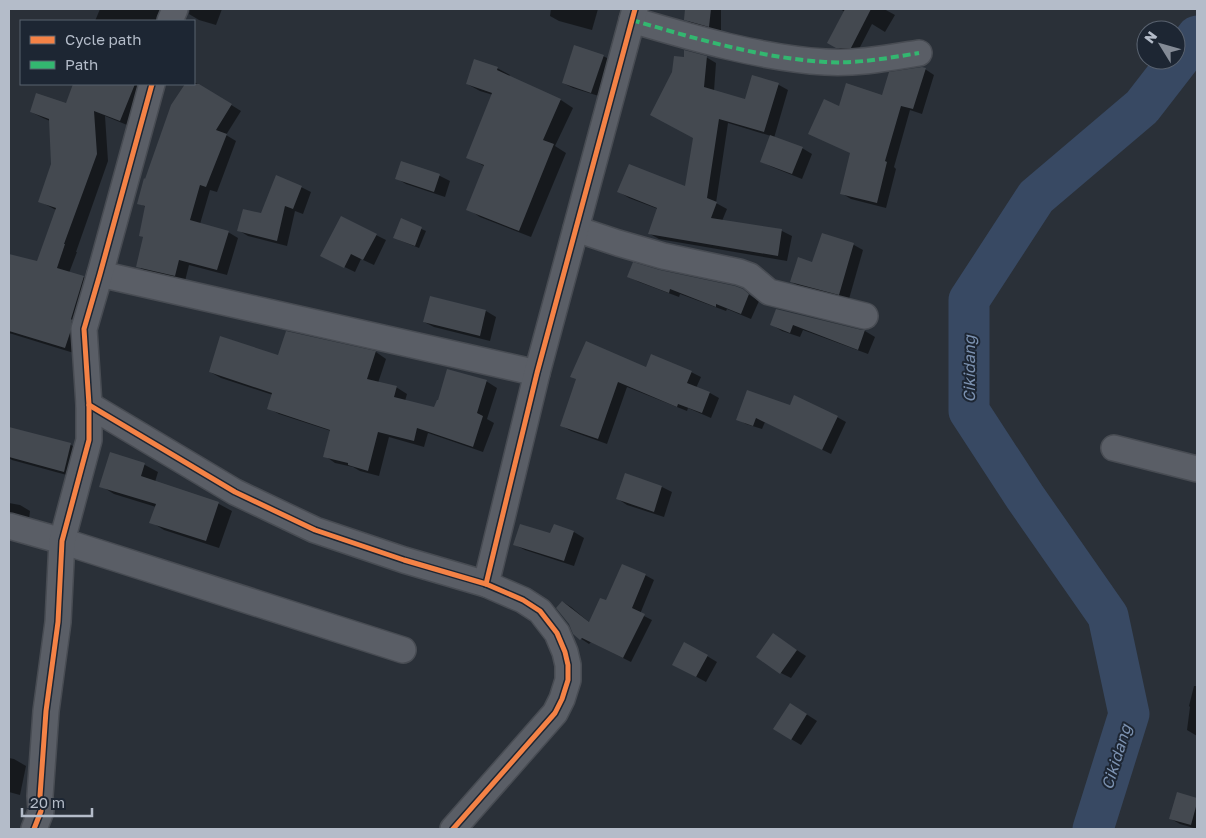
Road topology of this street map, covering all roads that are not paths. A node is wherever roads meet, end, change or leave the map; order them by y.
1 (633, 14) edge
2 (919, 53) dead end
3 (152, 85) edge
4 (576, 229) junction
5 (100, 274) junction
6 (864, 316) dead end
7 (537, 373) junction
8 (89, 405) junction
9 (1114, 448) dead end
10 (1197, 468) edge
11 (9, 526) edge
12 (62, 541) junction
13 (486, 584) junction
14 (403, 650) dead end
15 (34, 829) edge
16 (453, 829) edge

1 - 2 street
1 - 4 street
3 - 5 street
4 - 6 street
4 - 7 street
5 - 7 street
5 - 8 street
7 - 13 street
8 - 12 street
8 - 13 street
9 - 10 street
11 - 12 street
12 - 14 street
12 - 15 street
13 - 16 street

